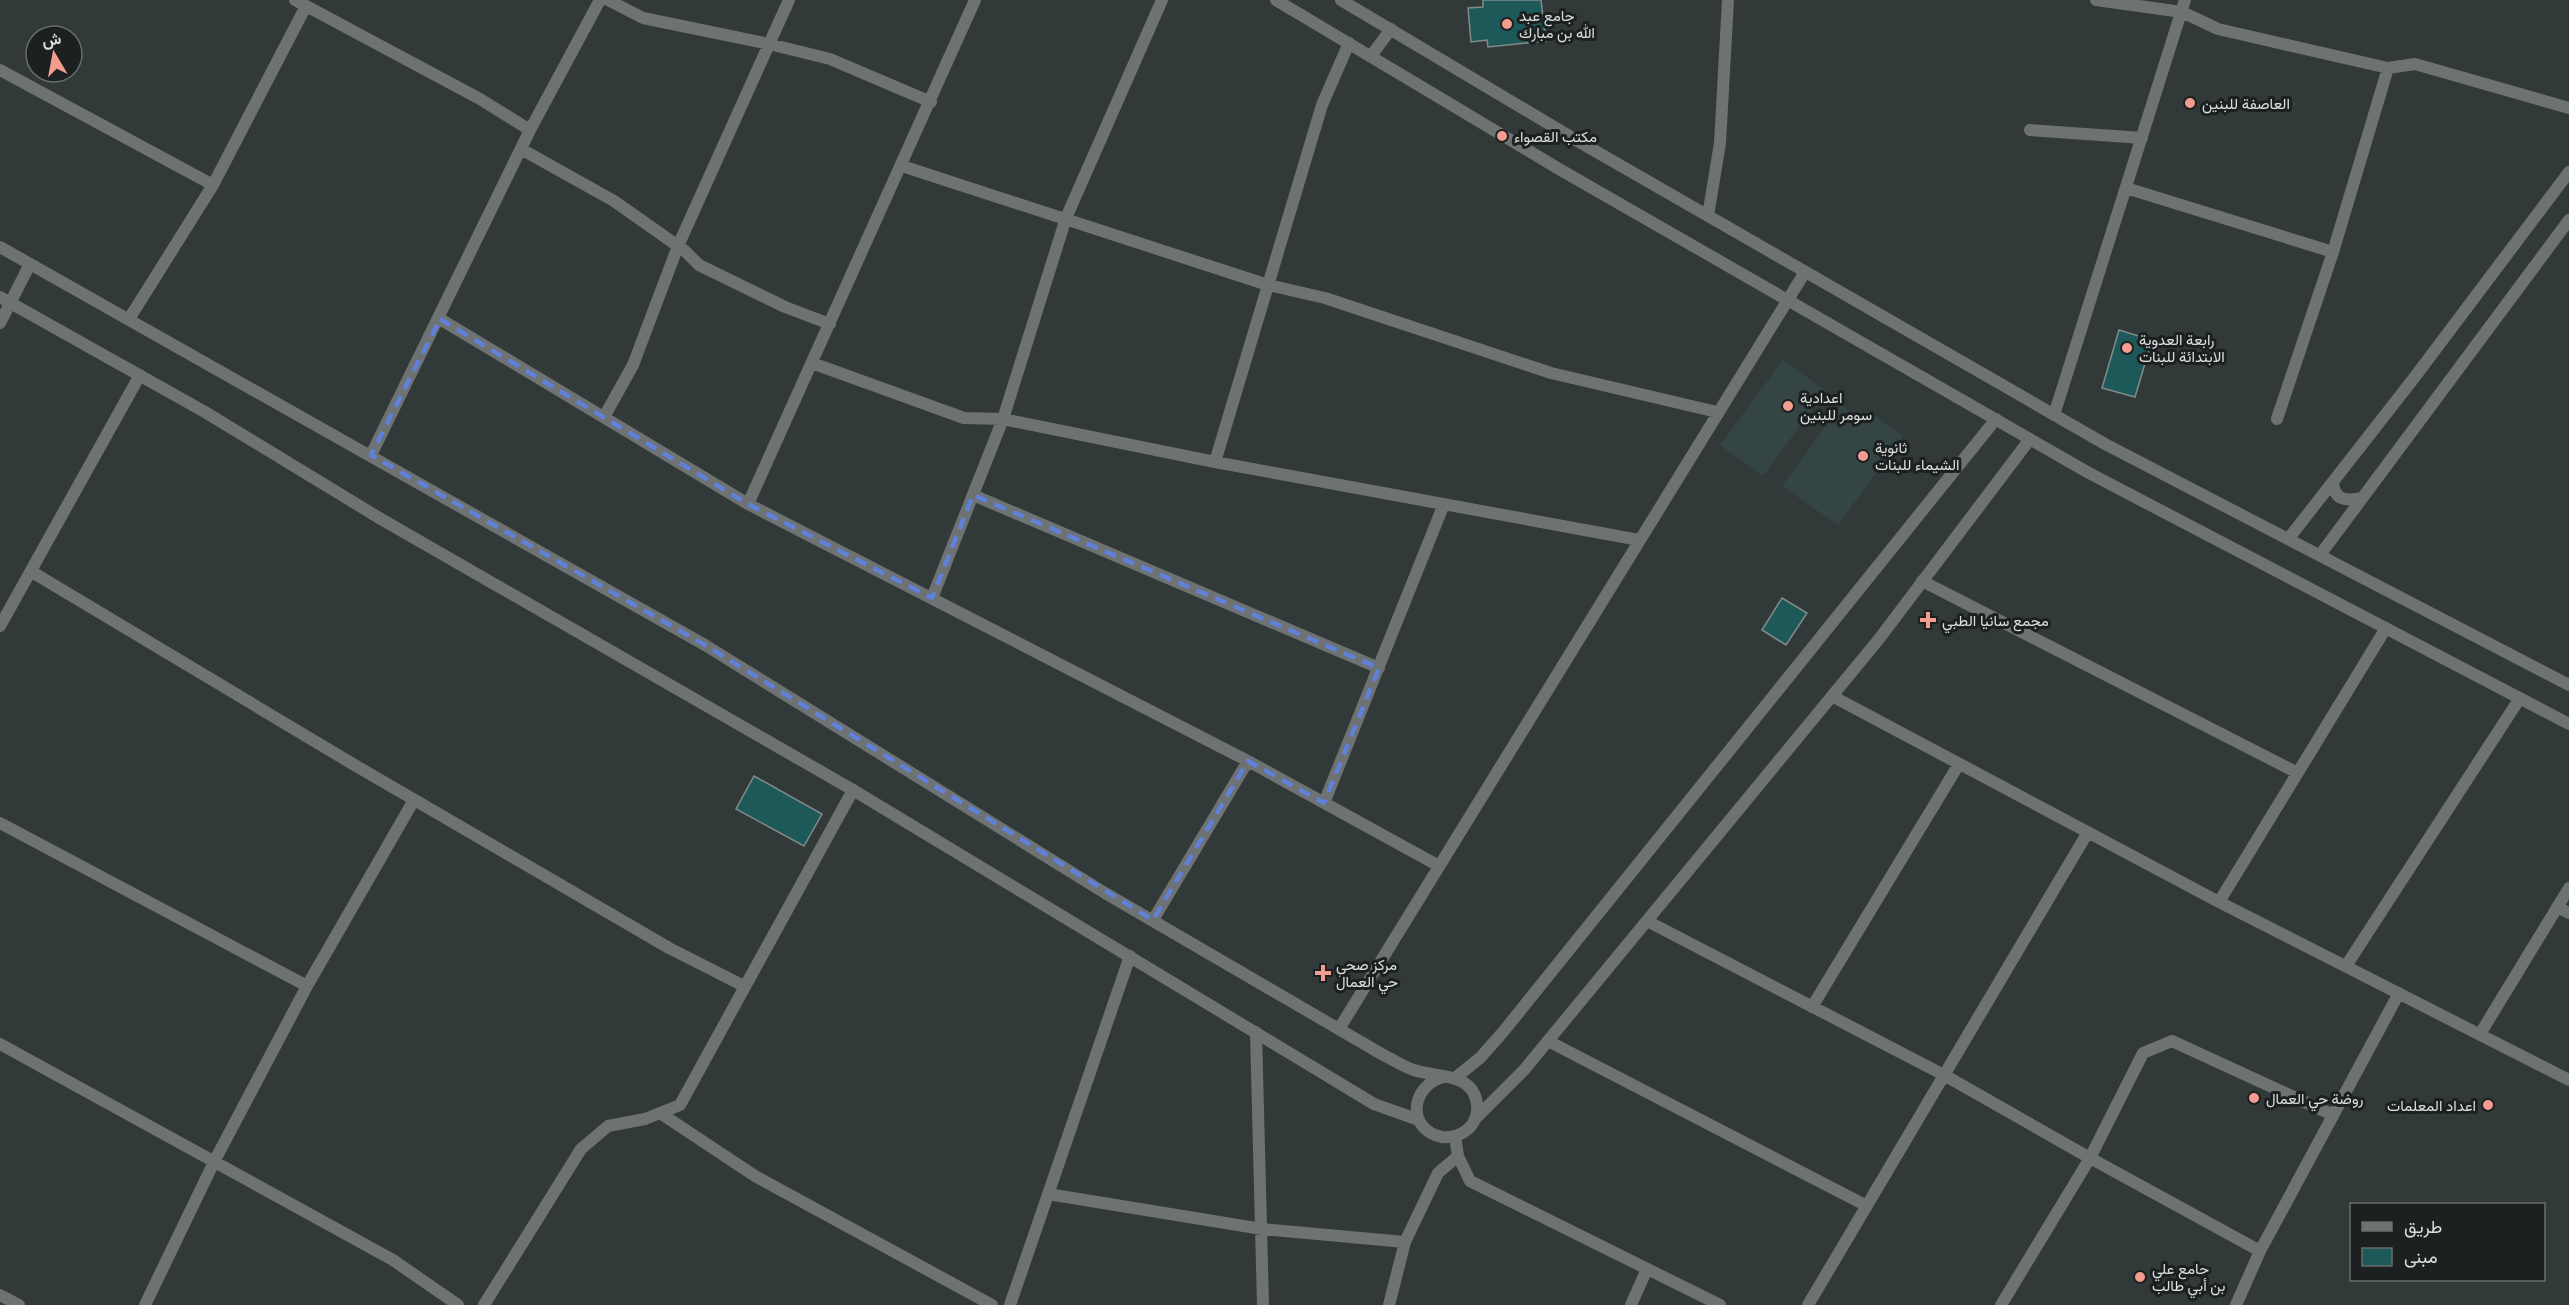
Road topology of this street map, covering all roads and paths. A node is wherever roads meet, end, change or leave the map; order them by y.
1 (600, 0) edge
2 (608, 0) edge
3 (789, 0) edge
4 (975, 0) edge
5 (1162, 0) edge
6 (1276, 0) edge
7 (1341, 0) edge
8 (1728, 0) edge
9 (2096, 0) edge
10 (300, 3) edge
11 (2183, 6) edge
12 (1390, 29) junction
13 (1349, 43) junction
14 (769, 44) junction
15 (1371, 56) junction
16 (2388, 68) junction
17 (0, 70) edge
18 (931, 102) junction
19 (2569, 108) edge
20 (530, 130) junction
21 (2030, 130) dead end
22 (2142, 138) junction
23 (521, 149) junction
24 (902, 166) junction
25 (2569, 172) edge
26 (213, 185) junction
27 (2126, 188) junction
28 (1708, 216) junction
29 (1066, 218) junction
30 (2569, 220) edge
31 (678, 246) junction
32 (0, 247) edge
33 (2333, 252) junction
34 (30, 264) junction
35 (1805, 272) junction
36 (1268, 285) junction
37 (1786, 299) junction
38 (6, 300) edge
39 (129, 319) junction
40 (440, 319) junction
41 (0, 323) edge
42 (830, 324) junction
43 (813, 363) junction
44 (140, 375) junction
45 (1717, 412) junction
46 (2054, 415) junction
47 (604, 417) junction
48 (2277, 418) dead end
49 (1003, 419) junction
50 (1996, 419) junction
51 (2030, 439) junction
52 (371, 455) junction
53 (1215, 462) junction
54 (2333, 483) junction
55 (973, 495) junction
56 (2362, 498) junction
57 (748, 504) junction
58 (1444, 504) junction
59 (2289, 538) junction
60 (1639, 540) junction
61 (2319, 555) junction
62 (32, 572) junction
63 (1922, 581) junction
64 (932, 598) junction
65 (0, 626) edge
66 (2386, 628) junction
67 (1379, 668) junction
68 (2569, 685) edge
69 (1832, 696) junction
70 (2520, 698) junction
71 (2569, 724) edge
72 (1248, 761) junction
73 (1959, 764) junction
74 (2296, 772) junction
75 (854, 790) junction
76 (414, 800) junction
77 (1324, 803) junction
78 (0, 823) edge
79 (2088, 832) junction
80 (1439, 866) junction
81 (2569, 888) edge
82 (2219, 902) junction
83 (2557, 907) junction
84 (2569, 913) edge
85 (1153, 920) junction
86 (1647, 921) junction
87 (1130, 956) junction
88 (2346, 966) junction
89 (306, 986) junction
90 (744, 986) junction
91 (2399, 993) junction
92 (1812, 1007) junction
93 (1339, 1029) junction
94 (1256, 1032) junction
95 (2480, 1034) junction
96 (1548, 1041) junction
97 (0, 1044) edge
98 (1944, 1075) junction
99 (1450, 1077) junction
100 (2569, 1080) edge
101 (660, 1113) junction
102 (2333, 1115) junction
103 (1475, 1119) junction
104 (1419, 1120) junction
105 (1455, 1136) junction
106 (1458, 1155) junction
107 (2090, 1158) junction
108 (215, 1160) junction
109 (1048, 1194) junction
110 (1867, 1206) junction
111 (1262, 1229) junction
112 (1405, 1242) junction
113 (2259, 1251) junction
114 (1647, 1269) junction
115 (0, 1295) edge
116 (19, 1305) edge
117 (145, 1305) edge
118 (458, 1305) edge
119 (484, 1305) edge
120 (992, 1305) edge
121 (1010, 1305) edge
122 (1263, 1305) edge
123 (1389, 1305) edge
124 (1631, 1305) edge
125 (1720, 1305) edge
126 (1808, 1305) edge
127 (2001, 1305) edge
128 (2236, 1305) edge

1 - 20 street
2 - 14 street
3 - 14 street
4 - 18 street
5 - 29 street
6 - 13 street
7 - 12 street
8 - 28 street
9 - 11 street
10 - 20 street
10 - 26 street
11 - 16 street
11 - 22 street
12 - 15 street
12 - 28 street
13 - 15 street
13 - 36 street
14 - 18 street
14 - 31 street
15 - 37 street
16 - 19 street
16 - 33 street
17 - 26 street
18 - 24 street
20 - 23 street
21 - 22 street
22 - 27 street
23 - 31 street
23 - 40 street
24 - 29 street
24 - 42 street
25 - 54 street
26 - 39 street
27 - 33 street
27 - 46 street
28 - 35 street
29 - 36 street
29 - 49 street
30 - 56 street
31 - 42 street
31 - 47 street
32 - 34 street
33 - 48 street
34 - 38 street
34 - 39 street
35 - 37 street
35 - 46 street
36 - 45 street
36 - 53 street
37 - 45 street
37 - 50 street
38 - 41 street
38 - 44 street
39 - 52 street
40 - 47 street
40 - 52 street
42 - 43 street
43 - 49 street
43 - 57 street
44 - 62 street
44 - 75 street
45 - 60 street
46 - 59 street
47 - 57 street
49 - 53 street
49 - 55 street
50 - 51 street
50 - 99 street
51 - 63 street
51 - 66 street
52 - 85 street
53 - 58 street
54 - 56 street
54 - 59 street
55 - 64 street
55 - 67 street
56 - 61 street
57 - 64 street
58 - 60 street
58 - 67 street
59 - 61 street
60 - 80 street
61 - 68 street
62 - 65 street
62 - 76 street
63 - 69 street
63 - 74 street
64 - 72 street
66 - 70 street
66 - 74 street
67 - 77 street
69 - 73 street
69 - 86 street
70 - 71 street
70 - 88 street
72 - 77 street
72 - 85 street
73 - 79 street
73 - 92 street
74 - 82 street
75 - 87 street
75 - 90 street
76 - 89 street
76 - 90 street
77 - 80 street
78 - 89 street
79 - 82 street
79 - 98 street
80 - 93 street
81 - 83 street
82 - 88 street
83 - 84 street
83 - 95 street
85 - 93 street
86 - 92 street
86 - 96 street
87 - 94 street
87 - 109 street
88 - 91 street
89 - 108 street
90 - 101 street
91 - 95 street
91 - 102 street
92 - 98 street
93 - 99 street
94 - 104 street
94 - 111 street
95 - 100 street
96 - 103 street
96 - 110 street
97 - 108 street
98 - 107 street
98 - 110 street
99 - 103 street
99 - 104 street
101 - 119 street
101 - 120 street
102 - 107 street
102 - 113 street
103 - 105 street
104 - 105 street
105 - 106 street
106 - 112 street
106 - 114 street
107 - 113 street
107 - 127 street
108 - 117 street
108 - 118 street
109 - 111 street
109 - 121 street
110 - 126 street
111 - 112 street
111 - 122 street
112 - 123 street
113 - 128 street
114 - 124 street
114 - 125 street
115 - 116 street

